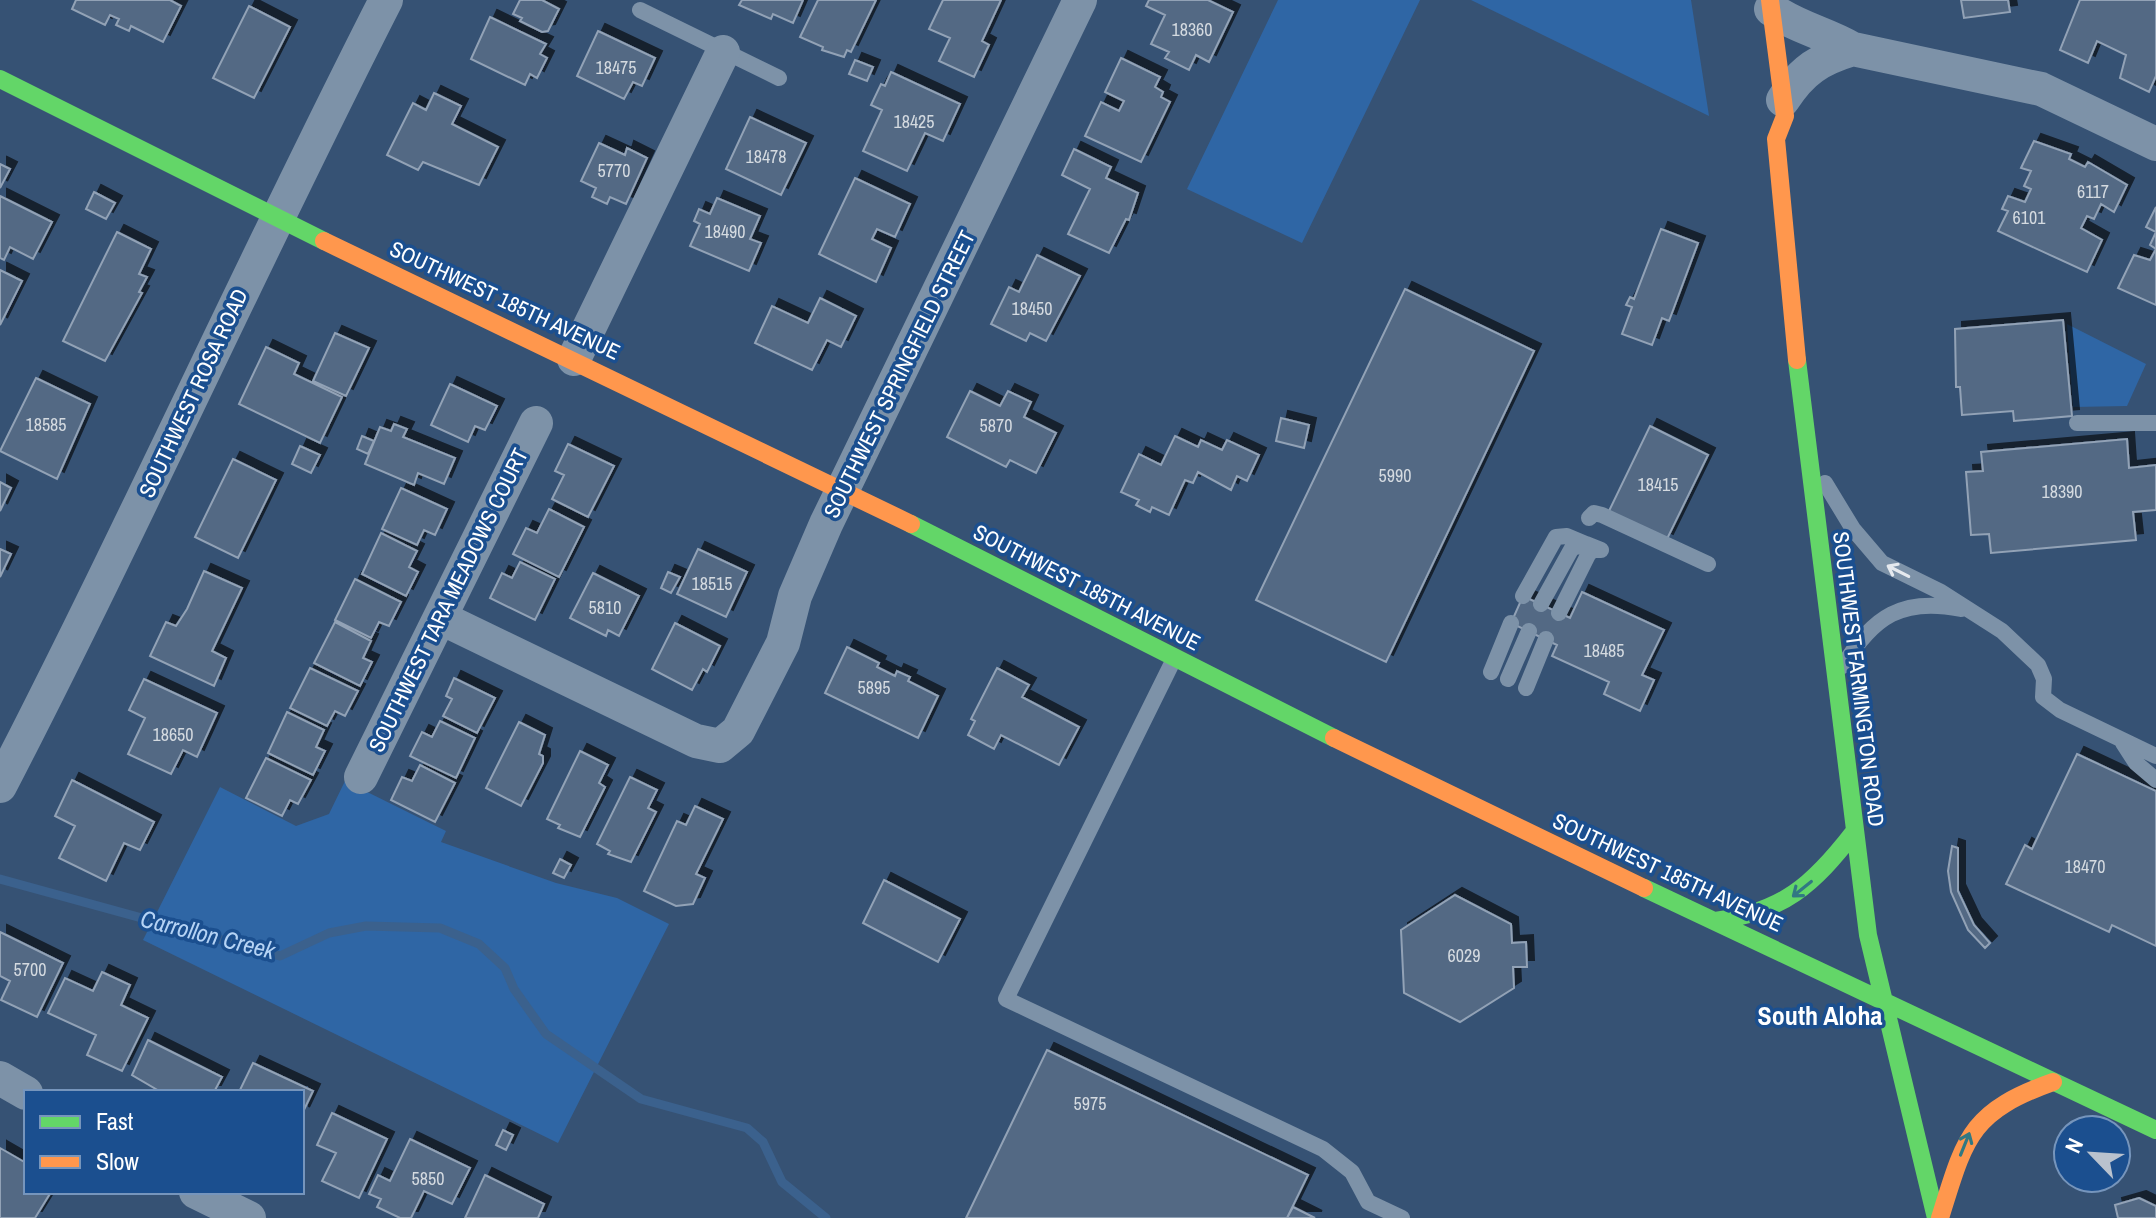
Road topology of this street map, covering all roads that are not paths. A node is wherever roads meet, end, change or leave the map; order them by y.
1 (386, 0) edge
2 (1080, 0) edge
3 (1770, 4) edge
4 (640, 10) dead end
5 (1853, 49) junction
6 (723, 52) junction
7 (779, 78) dead end
8 (0, 79) edge
9 (1771, 108) junction
10 (1776, 139) junction
11 (2156, 144) edge
12 (276, 218) junction
13 (574, 359) junction
14 (536, 423) dead end
15 (2077, 423) dead end
16 (2156, 423) edge
17 (1808, 454) junction
18 (843, 490) junction
19 (1589, 518) dead end
20 (1586, 544) junction
21 (1708, 564) dead end
22 (1523, 596) dead end
23 (1541, 604) dead end
24 (1965, 609) junction
25 (1559, 613) dead end
26 (441, 618) junction
27 (1511, 623) dead end
28 (1529, 631) dead end
29 (1546, 639) dead end
30 (1174, 658) junction
31 (1491, 672) dead end
32 (1836, 678) junction
33 (1508, 679) dead end
34 (1526, 688) dead end
35 (2121, 741) junction
36 (2156, 756) edge
37 (361, 777) dead end
38 (2156, 780) edge
39 (0, 786) edge
40 (1854, 832) junction
41 (1715, 921) junction
42 (1882, 1001) junction
43 (0, 1078) edge
44 (2053, 1082) junction
45 (24, 1092) edge
46 (2156, 1130) edge
47 (200, 1194) edge
48 (249, 1218) edge
49 (1402, 1218) edge
50 (1938, 1218) edge

1 - 12 street, SOUTHWEST ROSA ROAD
2 - 18 street, SOUTHWEST SPRINGFIELD STREET
3 - 5 street
3 - 9 main road, SOUTHWEST FARMINGTON ROAD
4 - 6 lane
5 - 9 street
5 - 11 street
6 - 7 lane
6 - 13 street
8 - 12 main road, SOUTHWEST 185TH AVENUE
9 - 10 main road, SOUTHWEST FARMINGTON ROAD
9 - 10 main road, SOUTHWEST FARMINGTON ROAD
10 - 17 main road, SOUTHWEST FARMINGTON ROAD
12 - 13 main road, SOUTHWEST 185TH AVENUE
12 - 39 street, SOUTHWEST ROSA ROAD
13 - 18 main road, SOUTHWEST 185TH AVENUE
14 - 26 street, SOUTHWEST TARA MEADOWS COURT
15 - 16 lane
24 -> 17 lane
17 - 32 main road, SOUTHWEST FARMINGTON ROAD
18 - 26 street, SOUTHWEST SPRINGFIELD STREET
18 - 30 main road, SOUTHWEST 185TH AVENUE
19 - 21 lane
20 - 22 lane
20 - 23 lane
20 - 25 lane
24 - 32 lane
24 - 35 lane
26 - 37 street, SOUTHWEST TARA MEADOWS COURT
27 - 31 lane
28 - 33 lane
29 - 34 lane
30 - 41 main road, SOUTHWEST 185TH AVENUE
30 - 49 lane
32 - 40 main road, SOUTHWEST FARMINGTON ROAD
35 - 36 lane
35 - 38 lane
40 -> 41 main road
40 - 42 main road, SOUTHWEST FARMINGTON ROAD
41 - 42 main road, SOUTHWEST 185TH AVENUE
42 - 44 main road, SOUTHWEST 185TH AVENUE
42 - 50 main road, SOUTHWEST FARMINGTON ROAD
43 - 45 street
44 - 46 main road, SOUTHWEST 185TH AVENUE
50 -> 44 main road
47 - 48 street

